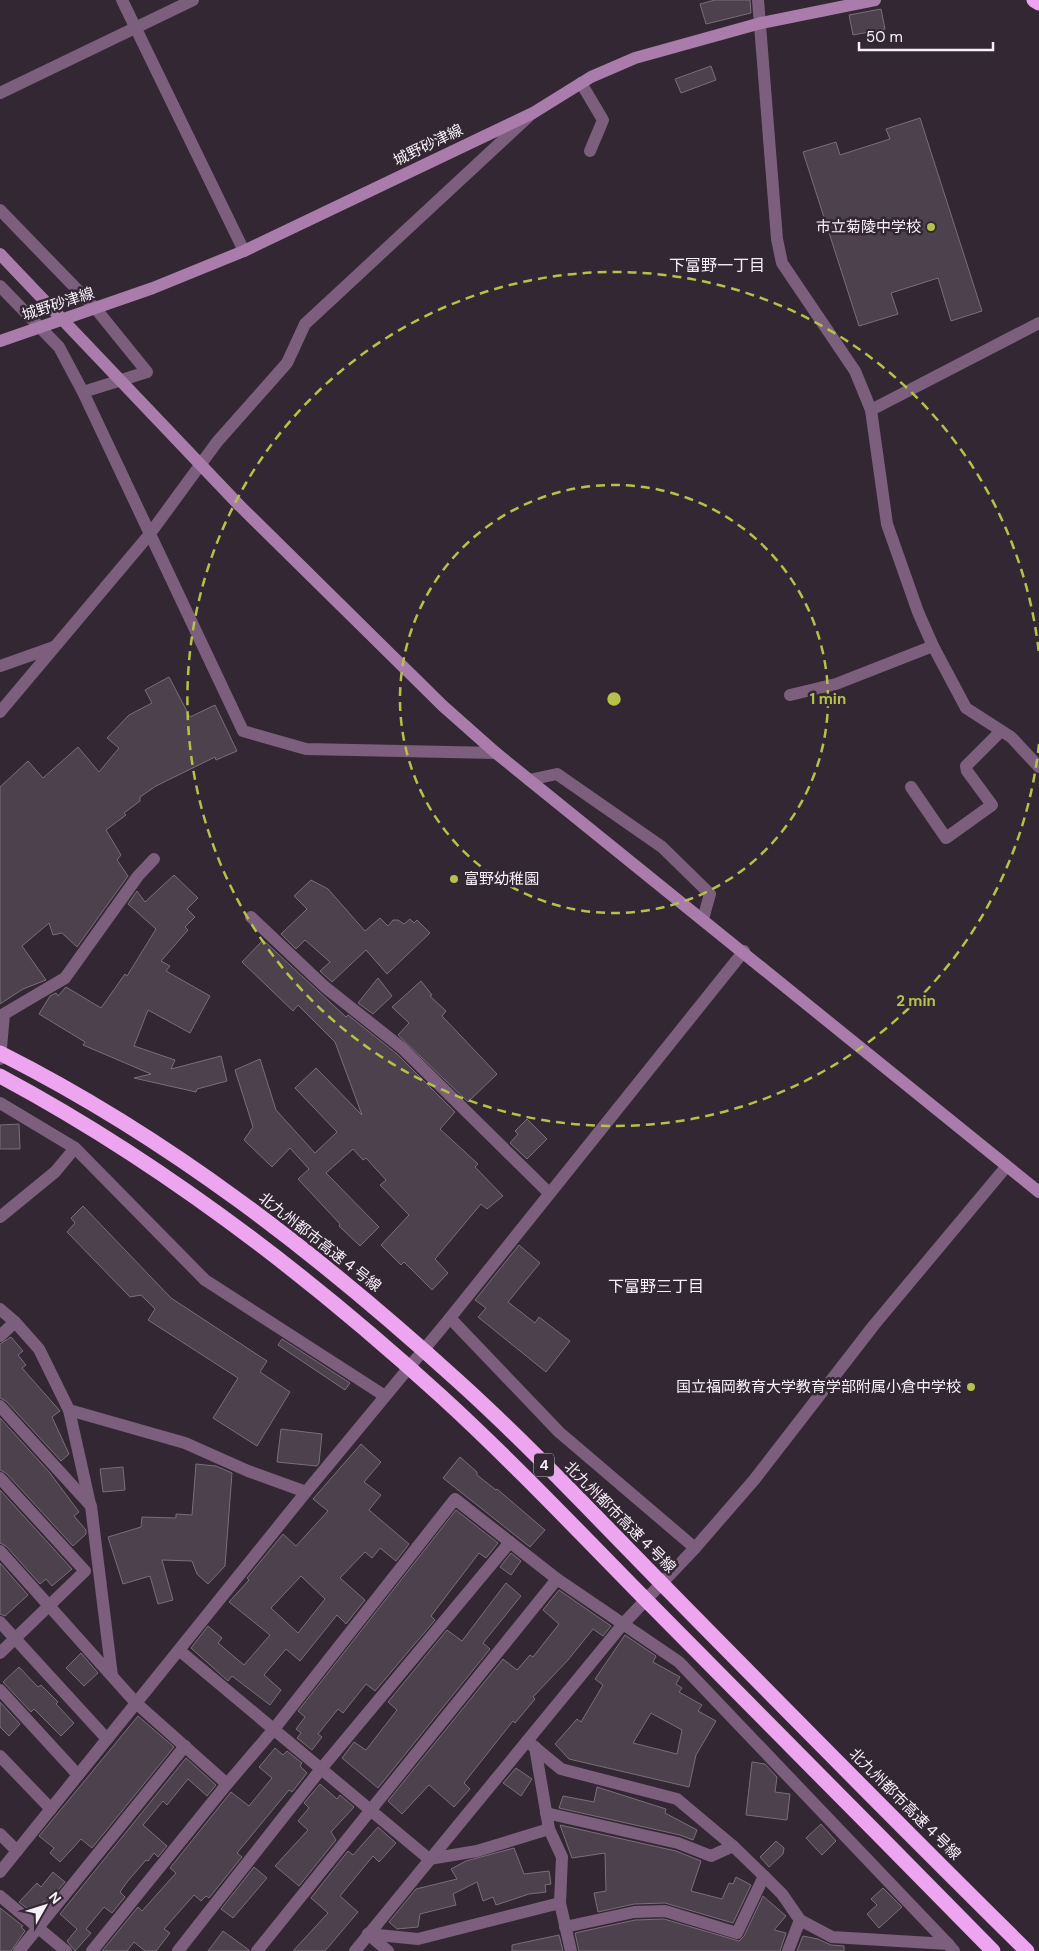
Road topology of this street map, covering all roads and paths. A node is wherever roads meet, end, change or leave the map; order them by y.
1 (122, 0) edge
2 (193, 0) edge
3 (758, 0) edge
4 (875, 0) edge
5 (1034, 0) edge
6 (1039, 3) edge
7 (761, 23) junction
8 (136, 29) junction
9 (581, 83) junction
10 (0, 94) edge
11 (533, 113) junction
12 (590, 151) dead end
13 (0, 210) edge
14 (244, 251) junction
15 (0, 254) edge
16 (0, 286) edge
17 (96, 309) junction
18 (1039, 323) edge
19 (38, 327) junction
20 (0, 341) edge
21 (83, 392) junction
22 (872, 410) junction
23 (149, 535) junction
24 (56, 646) junction
25 (933, 646) junction
26 (0, 666) edge
27 (790, 695) dead end
28 (0, 712) edge
29 (1002, 731) junction
30 (496, 753) junction
31 (1039, 767) edge
32 (529, 780) junction
33 (911, 786) dead end
34 (154, 859) dead end
35 (250, 917) dead end
36 (702, 919) junction
37 (744, 951) junction
38 (0, 1054) edge
39 (0, 1059) edge
40 (0, 1076) edge
41 (0, 1103) edge
42 (75, 1148) junction
43 (1006, 1167) junction
44 (1039, 1192) edge
45 (549, 1193) junction
46 (0, 1217) edge
47 (0, 1309) edge
48 (450, 1318) junction
49 (15, 1322) junction
50 (0, 1336) edge
51 (385, 1396) junction
52 (0, 1406) edge
53 (69, 1410) junction
54 (0, 1478) edge
55 (306, 1492) junction
56 (91, 1506) junction
57 (510, 1542) junction
58 (695, 1548) junction
59 (0, 1551) edge
60 (557, 1579) junction
61 (49, 1605) junction
62 (0, 1622) edge
63 (623, 1624) junction
64 (15, 1638) junction
65 (0, 1652) edge
66 (180, 1652) junction
67 (112, 1676) junction
68 (0, 1690) edge
69 (136, 1703) junction
70 (274, 1730) junction
71 (107, 1739) junction
72 (531, 1744) junction
73 (185, 1746) junction
74 (0, 1756) edge
75 (321, 1769) junction
76 (78, 1775) junction
77 (227, 1784) junction
78 (50, 1809) junction
79 (370, 1809) junction
80 (546, 1813) junction
81 (549, 1829) junction
82 (0, 1834) edge
83 (734, 1846) junction
84 (17, 1851) junction
85 (429, 1859) junction
86 (0, 1872) edge
87 (764, 1876) junction
88 (0, 1896) edge
89 (560, 1903) junction
90 (800, 1920) junction
91 (565, 1927) junction
92 (38, 1928) junction
93 (368, 1934) junction
94 (922, 1947) edge
95 (951, 1948) edge
96 (19, 1951) edge
97 (66, 1951) edge
98 (92, 1951) edge
99 (178, 1951) edge
100 (256, 1951) edge
101 (355, 1951) edge
102 (388, 1951) edge
103 (571, 1951) edge
104 (788, 1951) edge
105 (993, 1951) edge
106 (1027, 1951) edge

1 - 8 street
2 - 8 street
3 - 7 street
4 - 7 street, 城野砂津線
5 - 6 highway
7 - 9 street, 城野砂津線
7 - 22 street
8 - 10 street
8 - 14 street
9 - 11 street, 城野砂津線
9 - 12 street
11 - 14 street, 城野砂津線
11 - 23 street
13 - 17 street
14 - 17 street, 城野砂津線
15 - 30 street, bridge
16 - 19 street
17 - 19 street, 城野砂津線
17 - 21 street
18 - 22 street
19 - 20 street, 城野砂津線
19 - 21 street
21 - 23 street
22 - 25 street
23 - 24 street
23 - 30 street
24 - 26 street
24 - 28 street
25 - 27 street
25 - 29 street
29 - 31 street
29 - 33 street
30 - 32 street
32 - 36 street
32 - 36 street
34 - 39 street
35 - 45 street
36 - 37 street
37 - 43 street
37 - 45 street
38 - 106 highway, 北九州都市高速４号線 / 4, bridge
40 - 105 highway, 4, bridge
41 - 42 street
42 - 46 street
42 - 51 street
43 - 44 street
43 - 58 street
45 - 48 street
47 - 49 street
48 - 51 street
48 - 58 street
49 - 50 street
49 - 53 street
51 - 55 street
52 - 56 street
53 - 55 street
53 - 56 street
54 - 61 street
55 - 66 street
56 - 67 street
57 - 60 street
57 - 70 street
57 - 75 street
58 - 63 street
59 - 61 street
60 - 63 street
60 - 79 street
61 - 64 street
61 - 67 street
62 - 64 street
63 - 72 street
63 - 95 street
64 - 65 street
64 - 71 street
66 - 69 street
66 - 70 street
67 - 69 street
68 - 76 street
69 - 71 street
69 - 73 street
70 - 75 street
70 - 77 street
71 - 76 street
72 - 80 street
72 - 83 street
72 - 85 street
73 - 77 street
73 - 92 street
74 - 78 street
75 - 79 street
75 - 99 street
76 - 78 street
77 - 98 street
78 - 84 street
79 - 85 street
79 - 100 street
80 - 81 street
80 - 83 street
81 - 85 street
81 - 89 street
82 - 84 street
83 - 87 street
84 - 86 street
85 - 93 street
87 - 90 street
87 - 91 street
88 - 92 street
89 - 91 street
89 - 93 street
90 - 94 street
90 - 104 street
91 - 103 street
92 - 96 street
92 - 97 street
93 - 101 street
93 - 102 street
94 - 95 street

